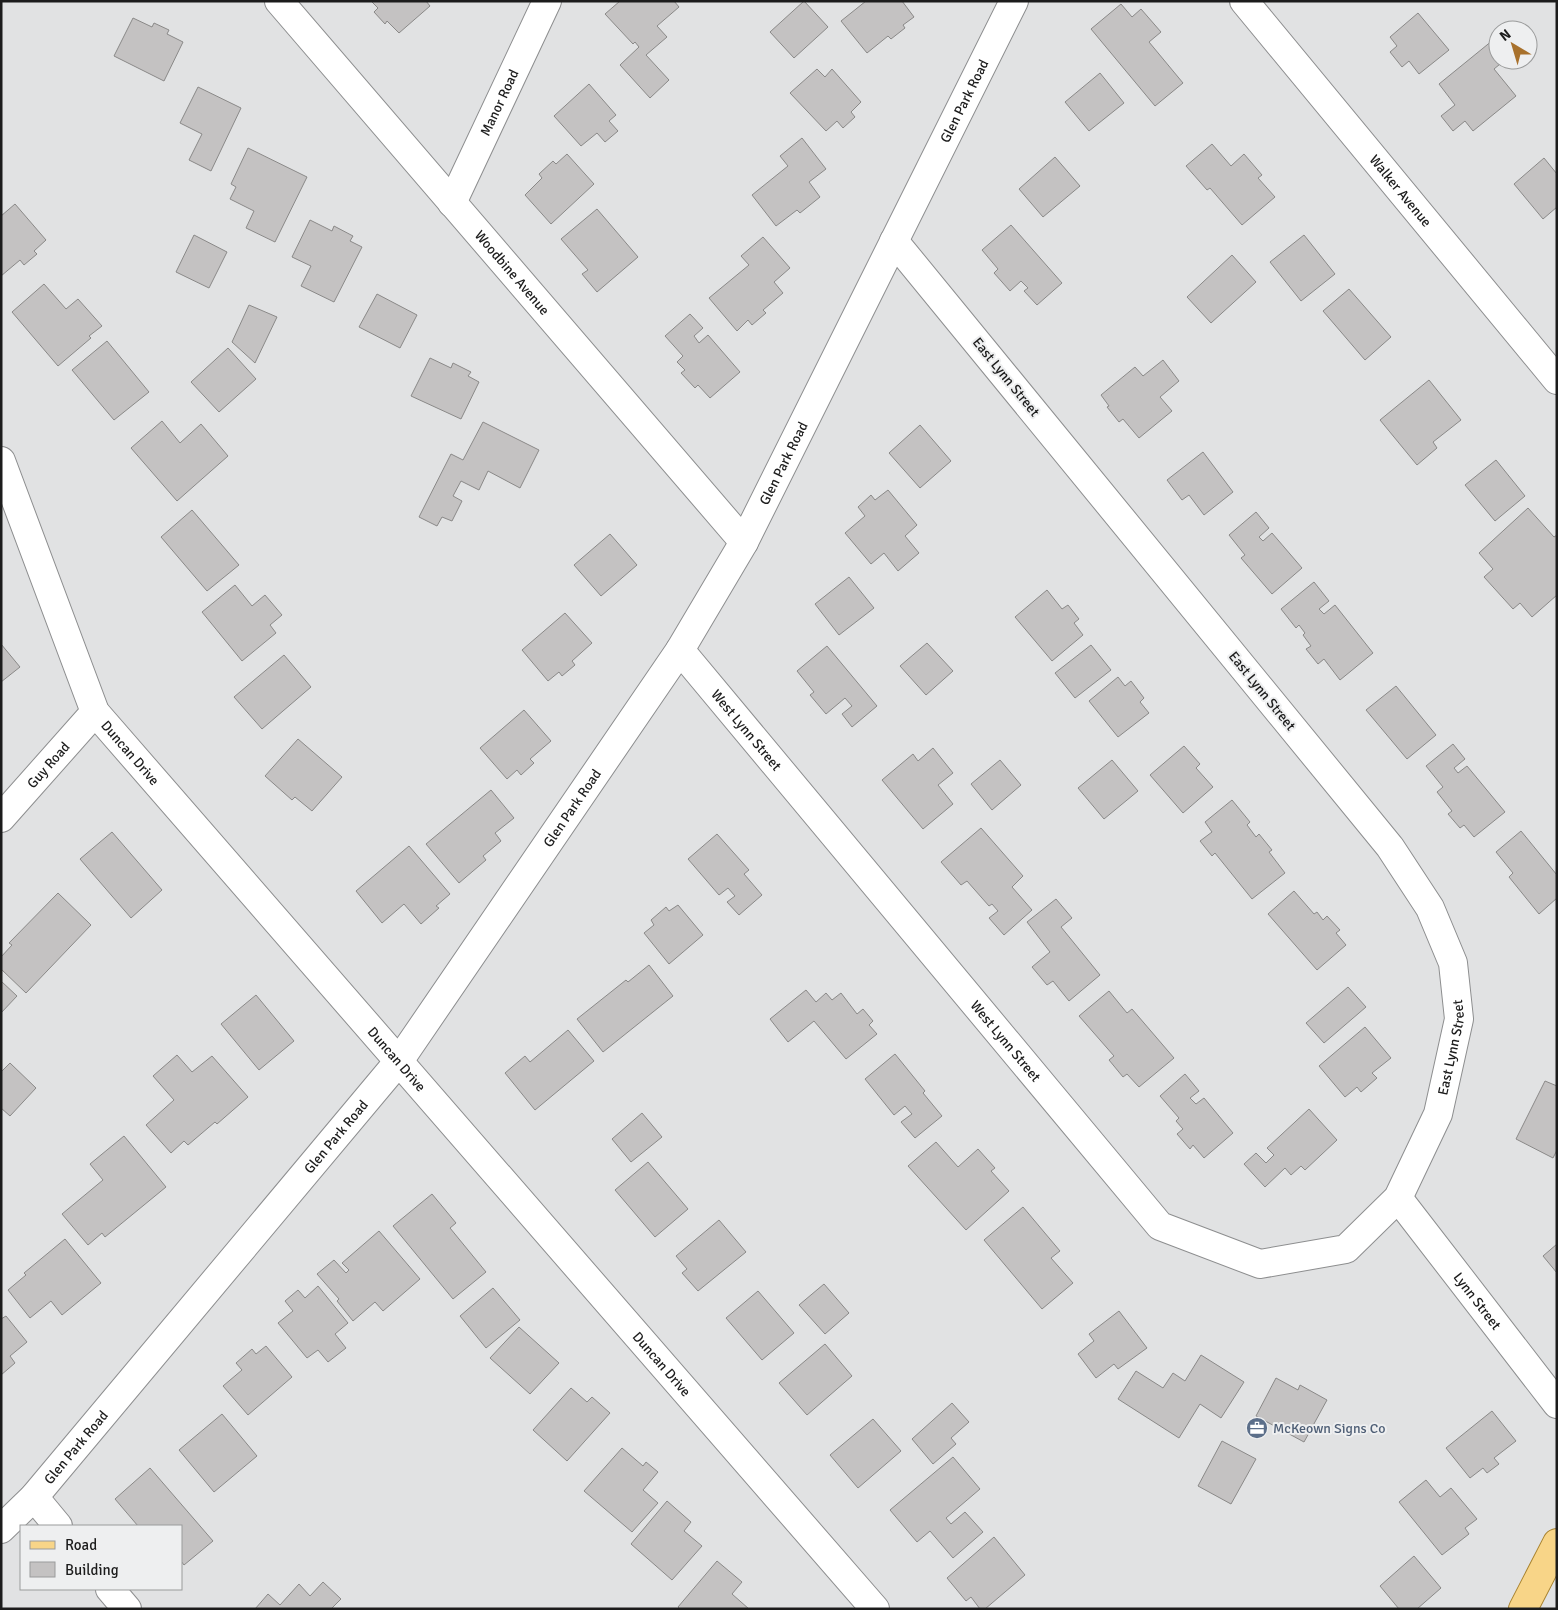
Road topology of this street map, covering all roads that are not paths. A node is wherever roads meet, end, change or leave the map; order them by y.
1 (279, 1) edge
2 (547, 1) edge
3 (1014, 1) edge
4 (1244, 1) edge
5 (452, 203) junction
6 (894, 241) junction
7 (1557, 380) edge
8 (1, 461) edge
9 (744, 542) junction
10 (680, 650) junction
11 (95, 712) junction
12 (1, 818) edge
13 (399, 1061) junction
14 (1398, 1198) junction
15 (1557, 1404) edge
16 (34, 1497) junction
17 (57, 1525) edge
18 (1, 1529) edge
19 (1557, 1543) edge
20 (111, 1590) edge
21 (127, 1609) edge
22 (874, 1609) edge
23 (1523, 1609) edge

1 - 5 street, Woodbine Avenue
2 - 5 street, Manor Road
3 - 6 street, Glen Park Road
4 - 7 street, Walker Avenue
5 - 9 street, Woodbine Avenue
6 - 9 street, Glen Park Road
6 - 14 street, East Lynn Street
8 - 11 street, Duncan Drive
9 - 10 street, Glen Park Road
10 - 13 street, Glen Park Road
10 - 14 street, West Lynn Street
11 - 12 street, Guy Road
11 - 13 street, Duncan Drive
13 - 16 street, Glen Park Road
13 - 22 street, Duncan Drive
14 - 15 street, Lynn Street
16 - 17 street
16 - 18 street, Glen Park Road
19 - 23 main road
20 - 21 street

